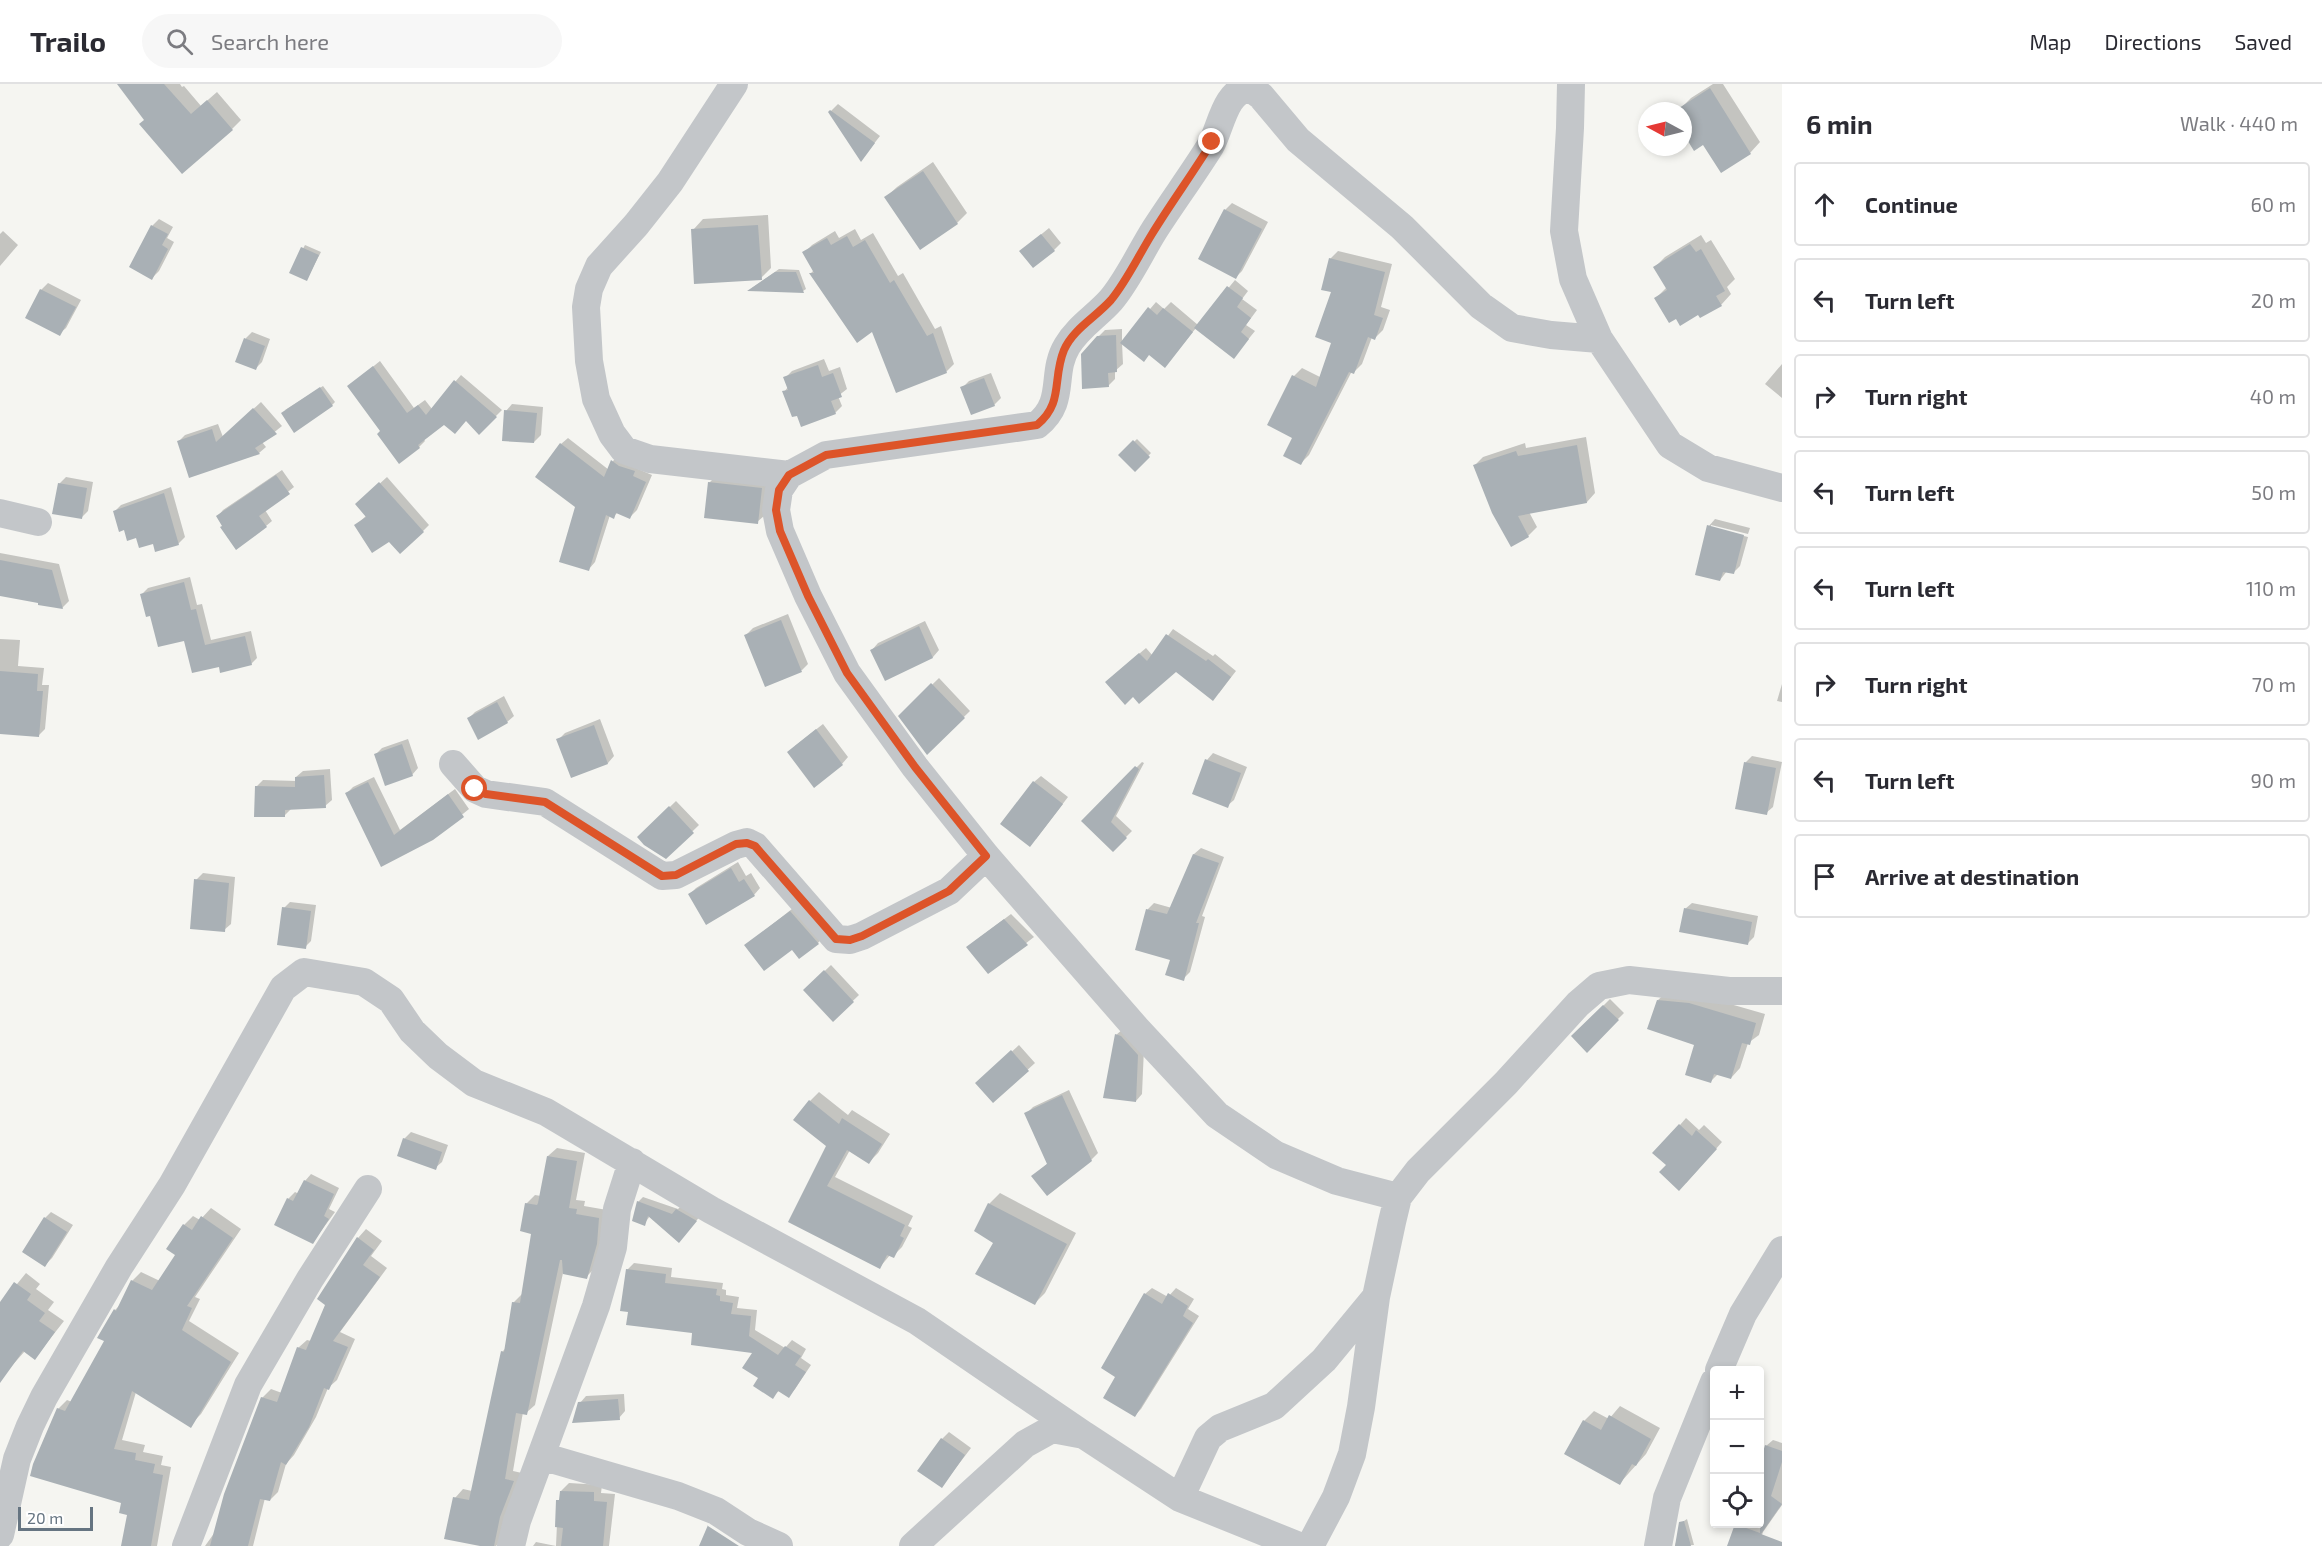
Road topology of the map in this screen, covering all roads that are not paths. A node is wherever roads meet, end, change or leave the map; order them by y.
1 (734, 84) edge
2 (1570, 84) edge
3 (1242, 86) edge
4 (1599, 339) junction
5 (789, 475) junction
6 (1782, 488) edge
7 (0, 513) edge
8 (38, 522) dead end
9 (453, 764) dead end
10 (986, 856) junction
11 (1782, 990) edge
12 (632, 1162) junction
13 (368, 1189) dead end
14 (1398, 1197) junction
15 (1782, 1250) edge
16 (1376, 1297) junction
17 (1721, 1366) edge
18 (1710, 1392) edge
19 (1084, 1435) junction
20 (541, 1456) junction
21 (1180, 1498) junction
22 (0, 1535) edge
23 (918, 1541) edge
24 (186, 1546) edge
25 (511, 1546) edge
26 (779, 1546) edge
27 (889, 1546) edge
28 (1299, 1546) edge
29 (1310, 1546) edge
30 (1658, 1546) edge

1 - 5 street
2 - 4 street
3 - 4 street
3 - 5 street
4 - 6 street
5 - 10 street
7 - 8 street
9 - 10 street
10 - 14 street
11 - 14 street
12 - 19 street
12 - 20 street
12 - 22 street
13 - 24 street
14 - 16 street
15 - 17 street
16 - 21 street
16 - 29 street
18 - 30 street
19 - 21 street
19 - 23 street
20 - 25 street
20 - 26 street
21 - 28 street
23 - 27 street

